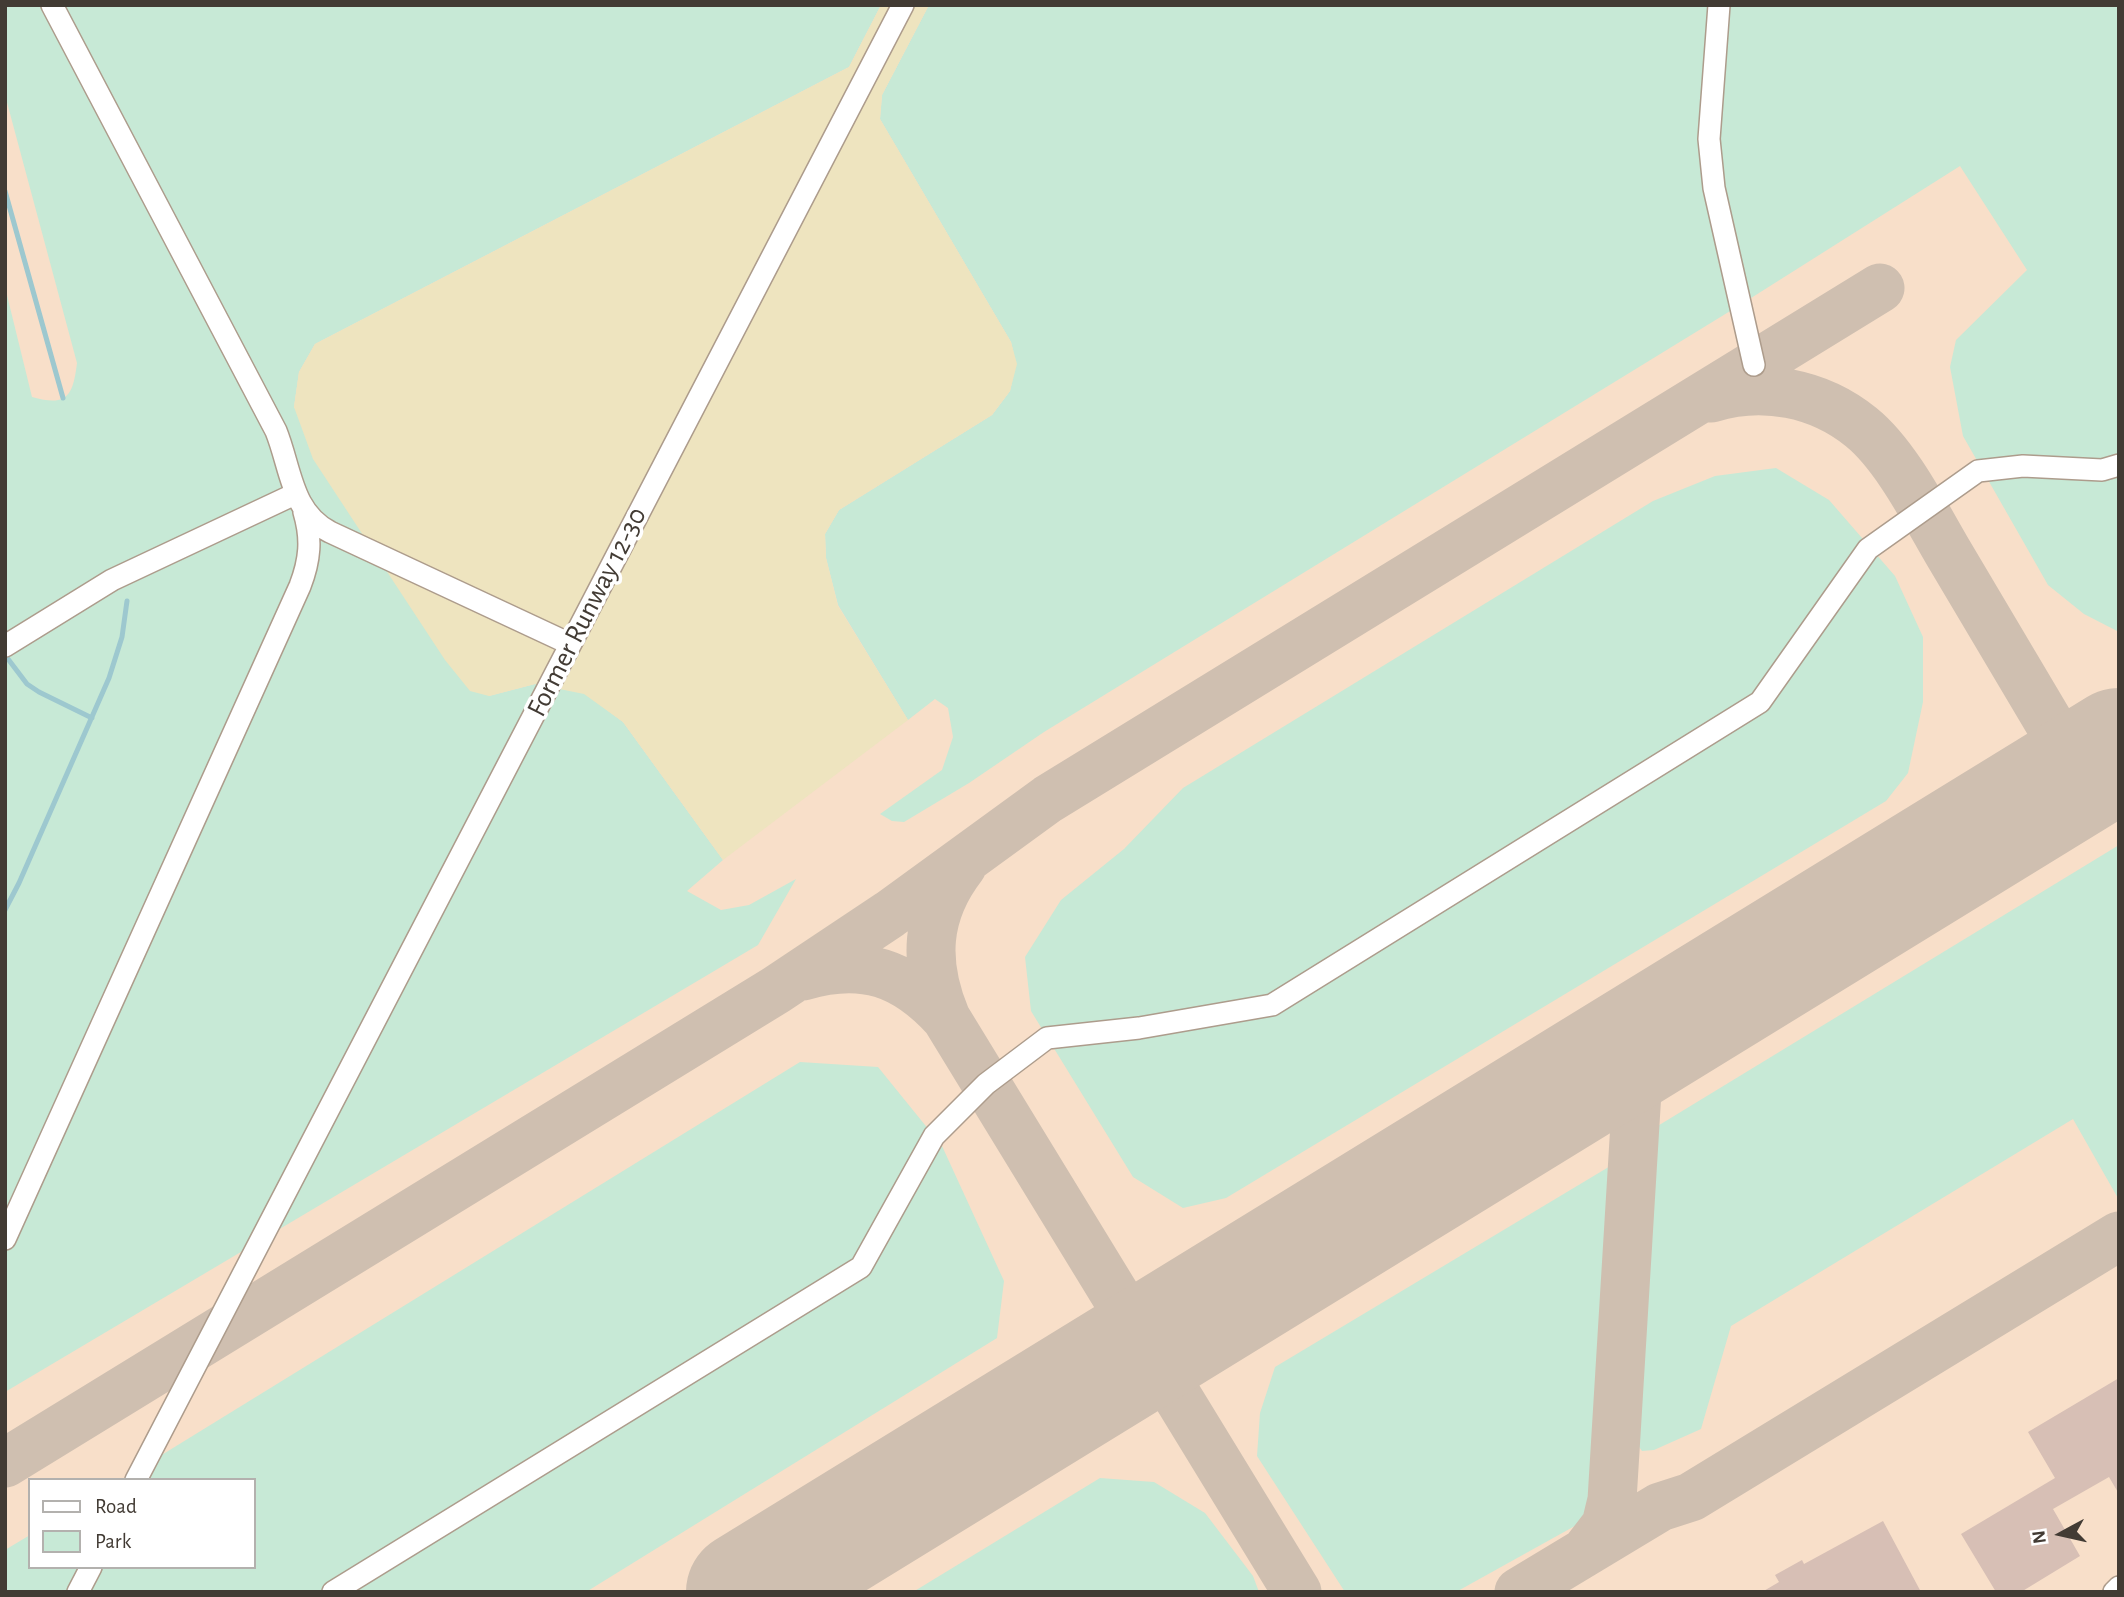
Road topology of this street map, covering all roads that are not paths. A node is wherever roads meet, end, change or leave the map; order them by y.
1 (52, 5) edge
2 (903, 5) edge
3 (1718, 5) edge
4 (1754, 365) dead end
5 (2119, 465) edge
6 (299, 502) junction
7 (570, 644) junction
8 (5, 646) edge
9 (5, 1239) edge
10 (137, 1478) edge
11 (90, 1569) edge
12 (2119, 1587) edge
13 (78, 1592) edge
14 (333, 1592) edge
15 (2114, 1592) edge

1 - 6 lane
2 - 7 lane, Former Runway 12-30
3 - 4 lane
5 - 14 lane
6 - 7 lane
6 - 8 lane
6 - 9 lane
7 - 10 lane, Former Runway 12-30
11 - 13 lane
12 - 15 lane

